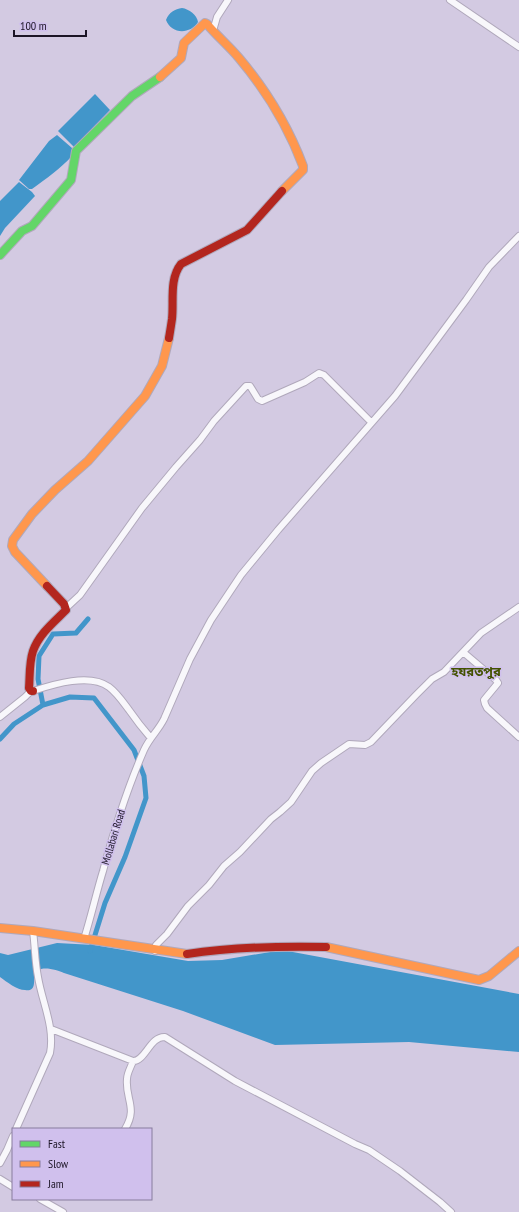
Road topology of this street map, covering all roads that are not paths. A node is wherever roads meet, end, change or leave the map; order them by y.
1 (228, 0) edge
2 (450, 0) edge
3 (212, 31) junction
4 (519, 47) edge
5 (519, 236) edge
6 (0, 255) edge
7 (371, 422) junction
8 (66, 608) junction
9 (519, 608) edge
10 (463, 652) junction
11 (32, 691) junction
12 (0, 717) edge
13 (150, 737) junction
14 (519, 737) edge
15 (0, 928) edge
16 (33, 931) junction
17 (90, 940) junction
18 (155, 951) junction
19 (519, 951) edge
20 (51, 1029) junction
21 (133, 1061) junction
22 (16, 1128) edge
23 (126, 1128) edge
24 (12, 1138) edge
25 (0, 1163) edge
26 (0, 1179) edge
27 (12, 1186) edge
28 (42, 1200) edge
29 (63, 1212) edge
30 (451, 1212) edge

1 - 3 street
2 - 4 street
3 - 6 street
3 - 8 street
5 - 7 street, Mollabari Road
7 - 8 street
7 - 13 street, Mollabari Road
8 - 11 street
9 - 10 street
10 - 14 street
10 - 18 street
11 - 12 street
11 - 13 street
13 - 17 street, Mollabari Road
15 - 16 street
16 - 17 street
16 - 20 street
17 - 18 street
18 - 19 street
20 - 21 street
20 - 22 street
21 - 23 street
21 - 30 street
24 - 25 street
26 - 27 street
28 - 29 street

